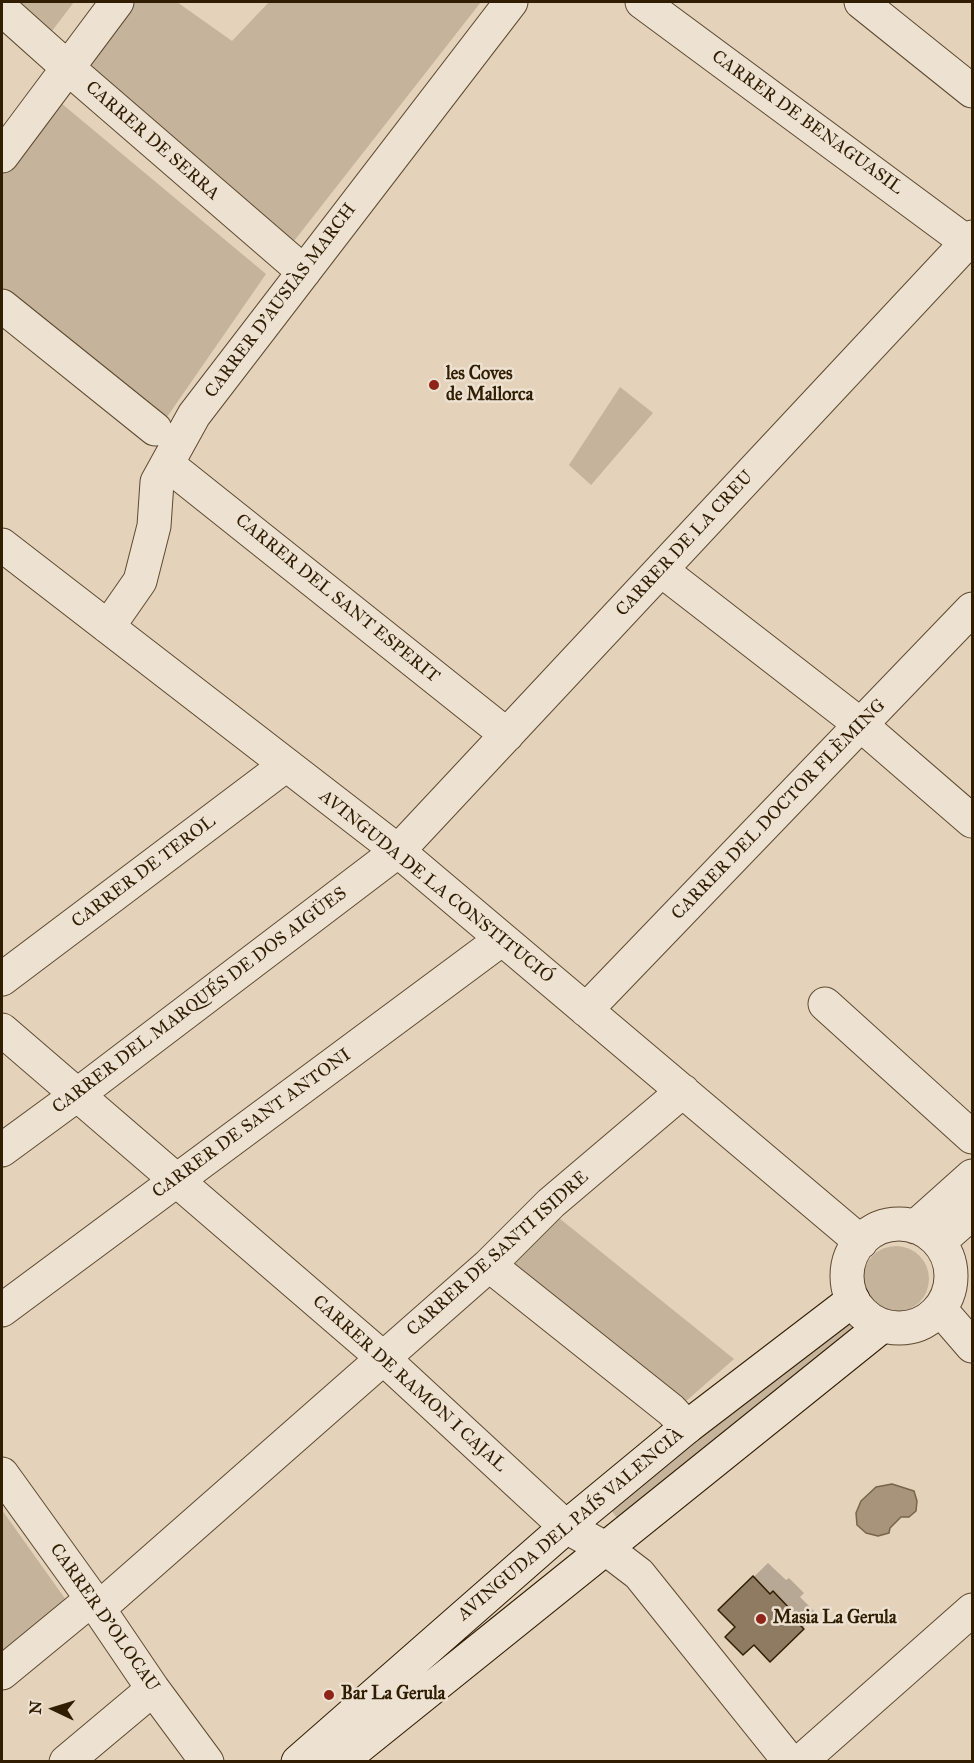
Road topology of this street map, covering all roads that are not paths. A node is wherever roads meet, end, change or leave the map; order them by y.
1 (117, 2) edge
2 (511, 2) edge
3 (642, 2) edge
4 (861, 2) edge
5 (2, 9) edge
6 (679, 12) edge
7 (68, 68) junction
8 (972, 91) edge
9 (2, 156) edge
10 (971, 242) edge
11 (304, 272) junction
12 (2, 306) edge
13 (155, 429) dead end
14 (167, 464) junction
15 (2, 545) edge
16 (661, 570) junction
17 (972, 609) edge
18 (108, 627) junction
19 (861, 725) junction
20 (507, 735) junction
21 (286, 765) junction
22 (972, 822) edge
23 (398, 851) junction
24 (502, 939) junction
25 (2, 979) edge
26 (825, 1004) dead end
27 (586, 1010) junction
28 (2, 1030) edge
29 (683, 1091) junction
30 (77, 1095) junction
31 (972, 1137) edge
32 (2, 1150) edge
33 (972, 1176) edge
34 (176, 1180) junction
35 (972, 1213) edge
36 (927, 1235) junction
37 (861, 1242) junction
38 (489, 1265) junction
39 (853, 1300) junction
40 (940, 1309) junction
41 (2, 1310) edge
42 (882, 1326) junction
43 (972, 1346) edge
44 (383, 1358) junction
45 (687, 1427) junction
46 (2, 1474) edge
47 (566, 1527) junction
48 (606, 1548) junction
49 (95, 1604) junction
50 (972, 1610) edge
51 (2, 1673) edge
52 (153, 1689) junction
53 (66, 1761) edge
54 (207, 1761) edge
55 (298, 1761) edge
56 (340, 1761) edge
57 (790, 1761) edge
58 (800, 1761) edge

1 - 7 street
2 - 11 street, CARRER D'AUSIÀS MARCH
3 - 6 street, CARRER DE BENAGUASIL
4 - 8 street
5 - 7 street, CARRER DE SERRA
6 - 10 street, CARRER DE BENAGUASIL
7 - 9 street
7 - 11 street, CARRER DE SERRA
10 - 16 street, CARRER DE LA CREU
11 - 14 street, CARRER D'AUSIÀS MARCH
12 - 13 street
14 - 18 street, CARRER D'AUSIÀS MARCH
14 - 20 street, CARRER DEL SANT ESPERIT
15 - 18 street, AVINGUDA DE LA CONSTITUCIÓ
16 - 19 street
16 - 20 street, CARRER DE LA CREU
17 - 19 street, CARRER DEL DOCTOR FLÈMING
18 - 21 street, AVINGUDA DE LA CONSTITUCIÓ
19 - 22 street
19 - 27 street, CARRER DEL DOCTOR FLÈMING
20 - 23 street, CARRER DE LA CREU
21 - 23 street, AVINGUDA DE LA CONSTITUCIÓ
21 - 25 street, CARRER DE TEROL
23 - 24 street, AVINGUDA DE LA CONSTITUCIÓ
23 - 30 street, CARRER DEL MARQUÉS DE DOS AIGÜES
24 - 27 street, AVINGUDA DE LA CONSTITUCIÓ
24 - 34 street, CARRER DE SANT ANTONI
26 - 31 street
27 - 29 street, AVINGUDA DE LA CONSTITUCIÓ
28 - 30 street, CARRER DE RAMON I CAJAL
29 - 37 street, AVINGUDA DE LA CONSTITUCIÓ
29 - 38 street, CARRER DE SANTI ISIDRE
30 - 32 street, CARRER DEL MARQUÉS DE DOS AIGÜES
30 - 34 street, CARRER DE RAMON I CAJAL
33 - 36 street
34 - 41 street, CARRER DE SANT ANTONI
34 - 44 street, CARRER DE RAMON I CAJAL
35 - 36 street
36 - 37 street
36 - 40 street
37 - 39 street
38 - 44 street, CARRER DE SANTI ISIDRE
38 - 45 street
39 - 42 street
39 - 45 street, AVINGUDA DEL PAÍS VALENCIÀ
40 - 42 street
40 - 43 street
42 - 48 street, AVINGUDA DEL PAÍS VALENCIÀ
44 - 47 street, CARRER DE RAMON I CAJAL
44 - 49 street, CARRER DE SANTI ISIDRE
45 - 47 street, AVINGUDA DEL PAÍS VALENCIÀ
46 - 49 street, CARRER D'OLOCAU
47 - 48 street, CARRER DE RAMON I CAJAL
47 - 55 street, AVINGUDA DEL PAÍS VALENCIÀ
48 - 56 street, AVINGUDA DEL PAÍS VALENCIÀ
48 - 57 street, CARRER DE RAMON I CAJAL
49 - 51 street, CARRER DE SANTI ISIDRE
49 - 52 street, CARRER D'OLOCAU
50 - 58 street
52 - 53 street
52 - 54 street, CARRER D'OLOCAU

